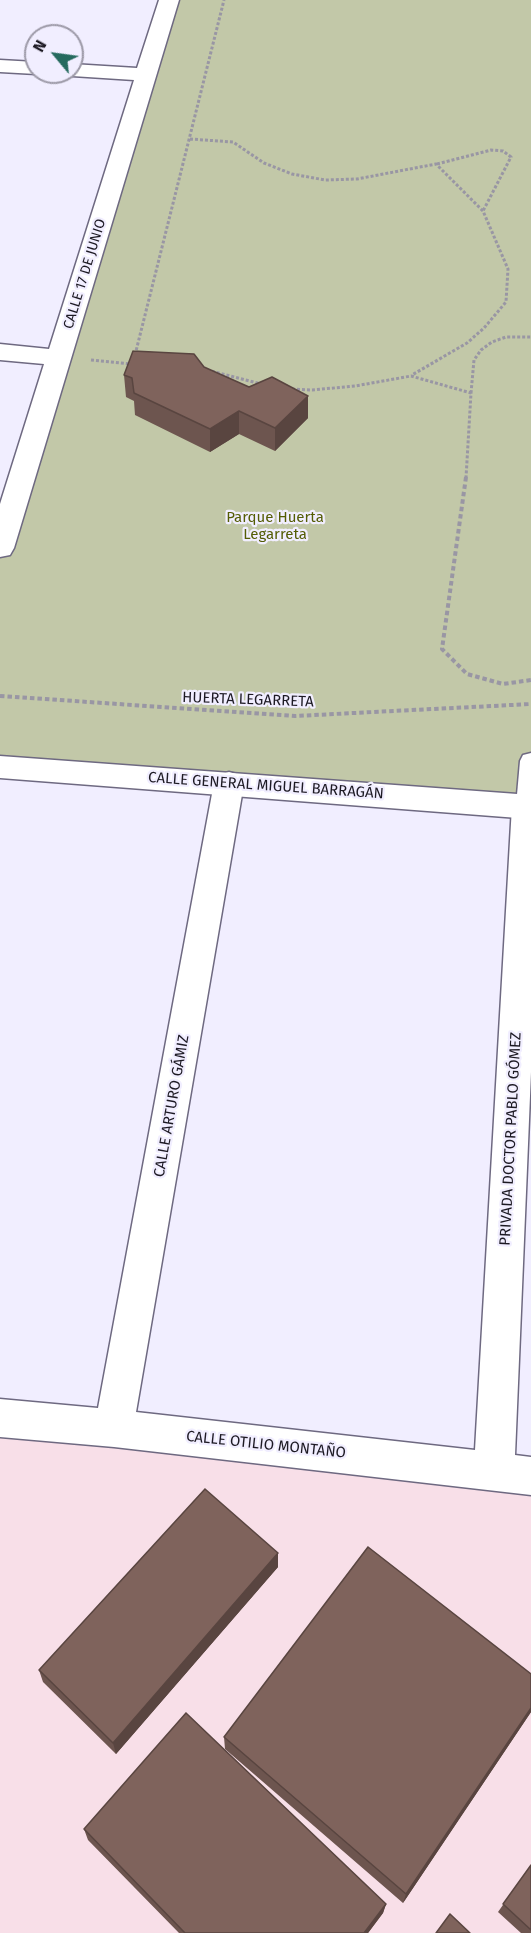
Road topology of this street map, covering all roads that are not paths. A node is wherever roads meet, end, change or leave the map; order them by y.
1 (169, 0) edge
2 (0, 66) edge
3 (24, 67) edge
4 (84, 71) edge
5 (146, 75) junction
6 (0, 352) edge
7 (59, 358) junction
8 (0, 548) edge
9 (531, 761) edge
10 (0, 767) edge
11 (229, 783) junction
12 (529, 806) edge
13 (0, 1418) edge
14 (114, 1428) junction
15 (512, 1473) edge

1 - 5 street, CALLE 17 DE JUNIO
2 - 3 street
4 - 5 street
5 - 7 street, CALLE 17 DE JUNIO
6 - 7 street
7 - 8 street, CALLE 17 DE JUNIO
9 - 12 lane
10 - 11 street, CALLE GENERAL MIGUEL BARRAGÁN
11 - 12 street, CALLE GENERAL MIGUEL BARRAGÁN
11 - 14 street, CALLE ARTURO GÁMIZ
12 - 15 street, PRIVADA DOCTOR PABLO GÓMEZ
13 - 14 street, CALLE OTILIO MONTAÑO
14 - 15 street, CALLE OTILIO MONTAÑO

